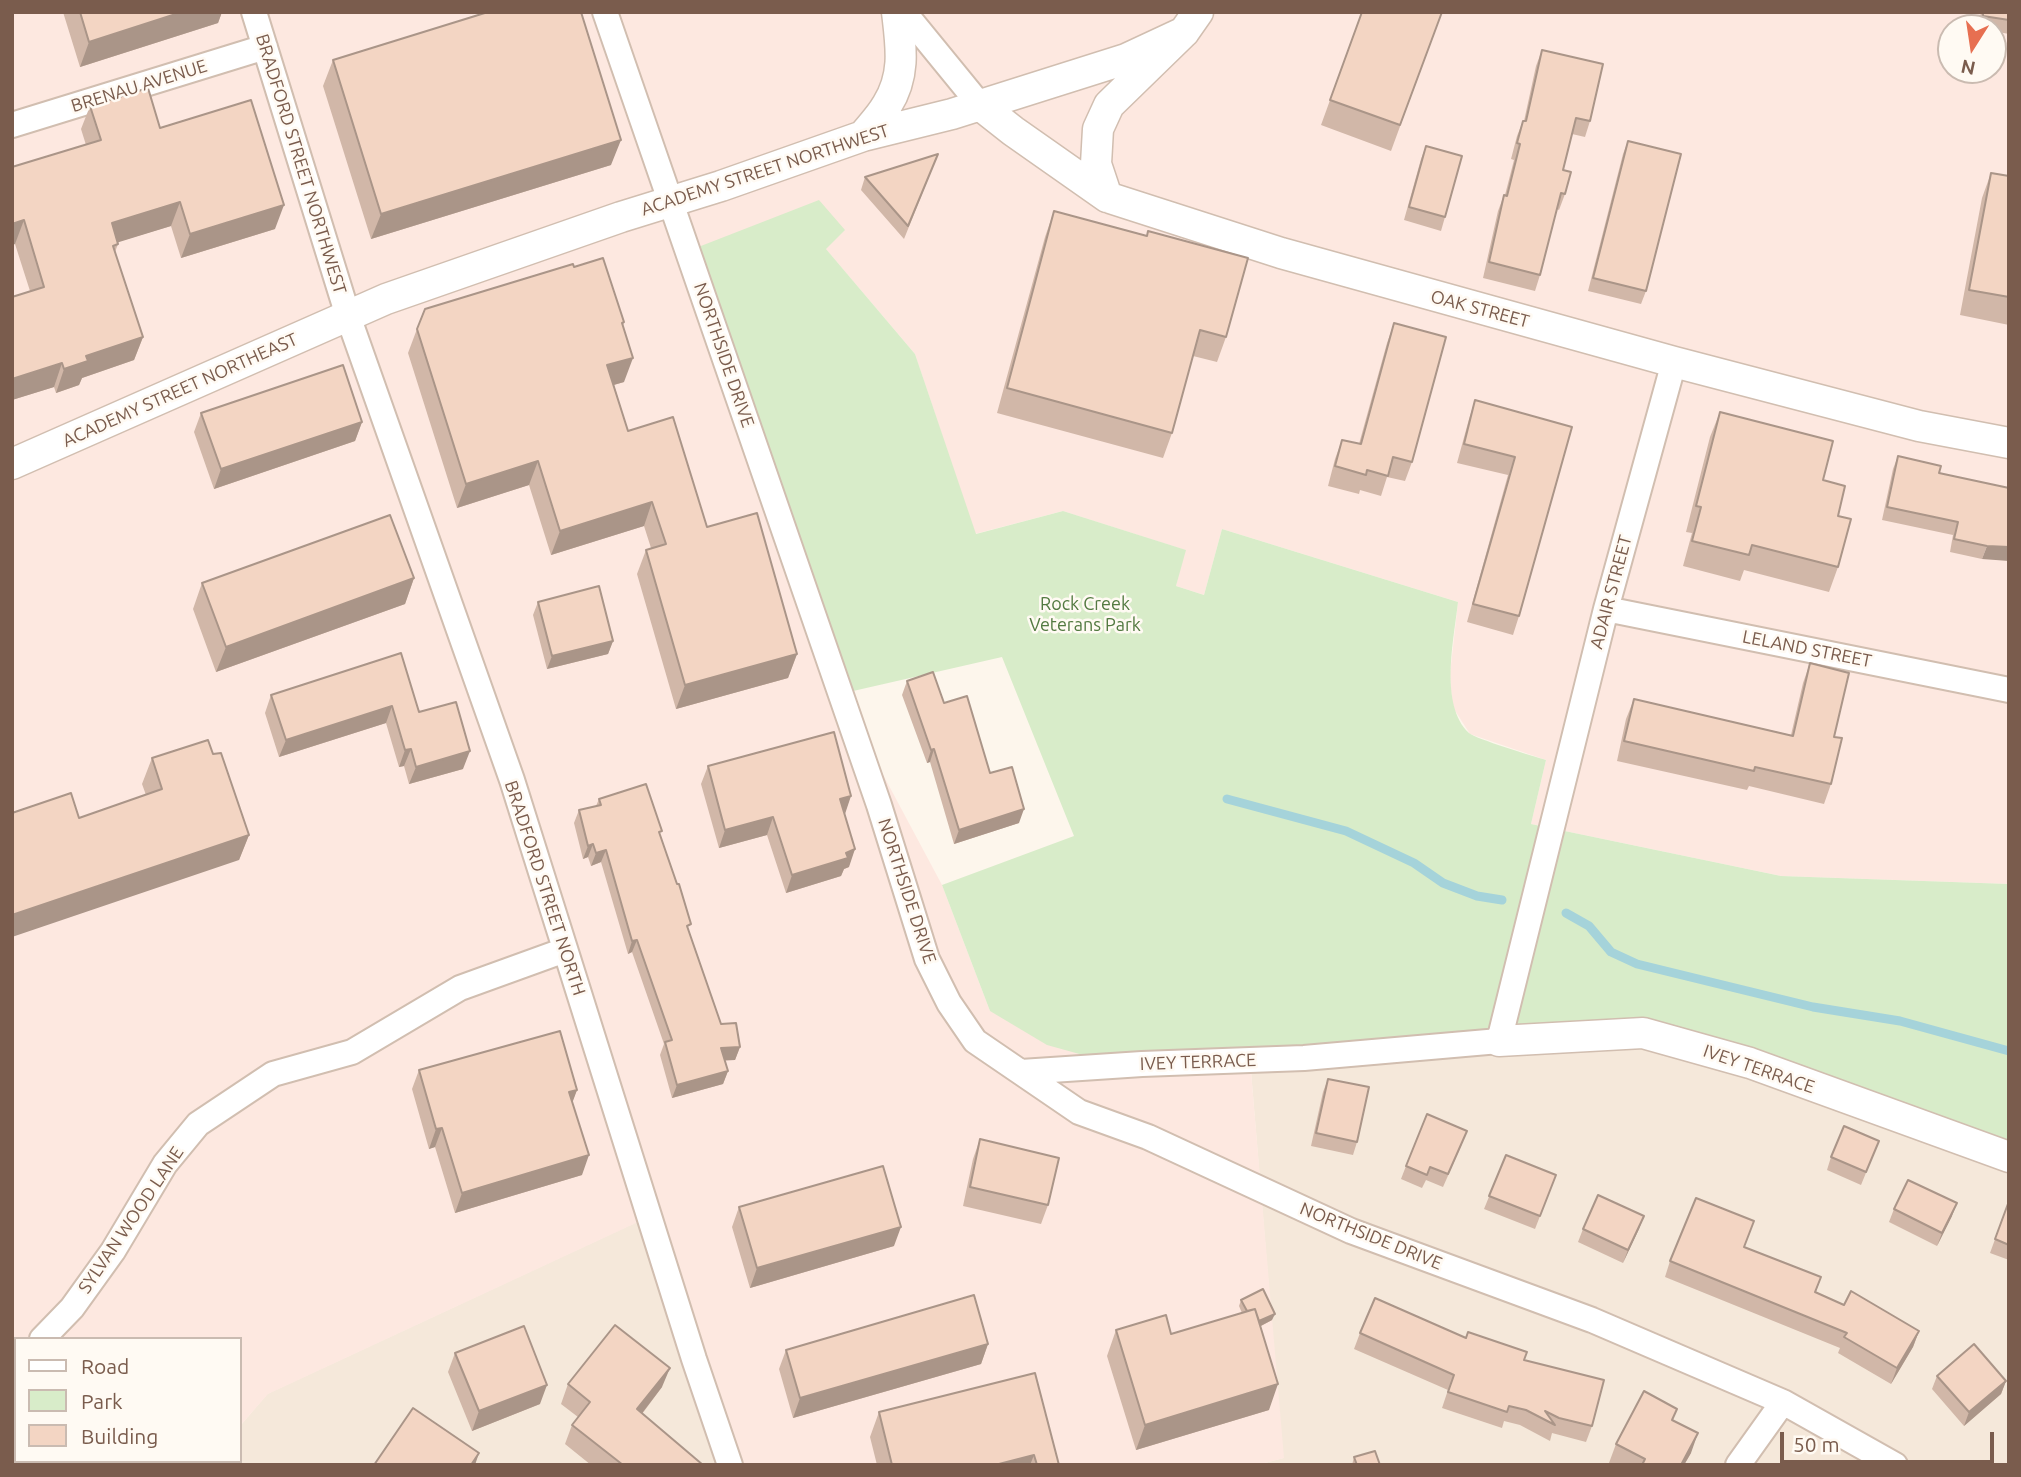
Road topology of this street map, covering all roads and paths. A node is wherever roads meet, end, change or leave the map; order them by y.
1 (254, 12) edge
2 (605, 12) edge
3 (897, 12) edge
4 (904, 12) edge
5 (1191, 22) edge
6 (265, 47) junction
7 (981, 105) junction
8 (12, 125) edge
9 (863, 136) junction
10 (1107, 198) junction
11 (671, 202) junction
12 (348, 316) junction
13 (1674, 362) junction
14 (2009, 443) edge
15 (12, 464) edge
16 (1606, 609) junction
17 (2009, 690) edge
18 (565, 950) junction
19 (1499, 1041) junction
20 (1021, 1072) junction
21 (2009, 1157) edge
22 (45, 1337) edge
23 (1783, 1402) junction
24 (730, 1465) edge
25 (1738, 1465) edge
26 (1895, 1465) edge

1 - 6 street, BRADFORD STREET NORTHWEST
2 - 11 street, NORTHSIDE DRIVE
3 - 9 street
4 - 7 street
5 - 7 street, ACADEMY STREET NORTHWEST
5 - 10 street
6 - 8 street, BRENAU AVENUE
6 - 12 street, BRADFORD STREET NORTHWEST
7 - 9 street, ACADEMY STREET NORTHWEST
7 - 10 street, OAK STREET
9 - 11 street, ACADEMY STREET NORTHWEST
10 - 13 street, OAK STREET
11 - 12 street, ACADEMY STREET NORTHWEST
11 - 20 street, NORTHSIDE DRIVE
12 - 15 street, ACADEMY STREET NORTHEAST
12 - 18 street, BRADFORD STREET NORTH
13 - 14 street, OAK STREET
13 - 16 street, ADAIR STREET
16 - 17 street, LELAND STREET
16 - 19 street, ADAIR STREET
18 - 22 street, SYLVAN WOOD LANE
18 - 24 street, BRADFORD STREET NORTH
19 - 20 street, IVEY TERRACE
19 - 21 street, IVEY TERRACE
20 - 23 street, NORTHSIDE DRIVE
23 - 25 street
23 - 26 street, NORTHSIDE DRIVE

